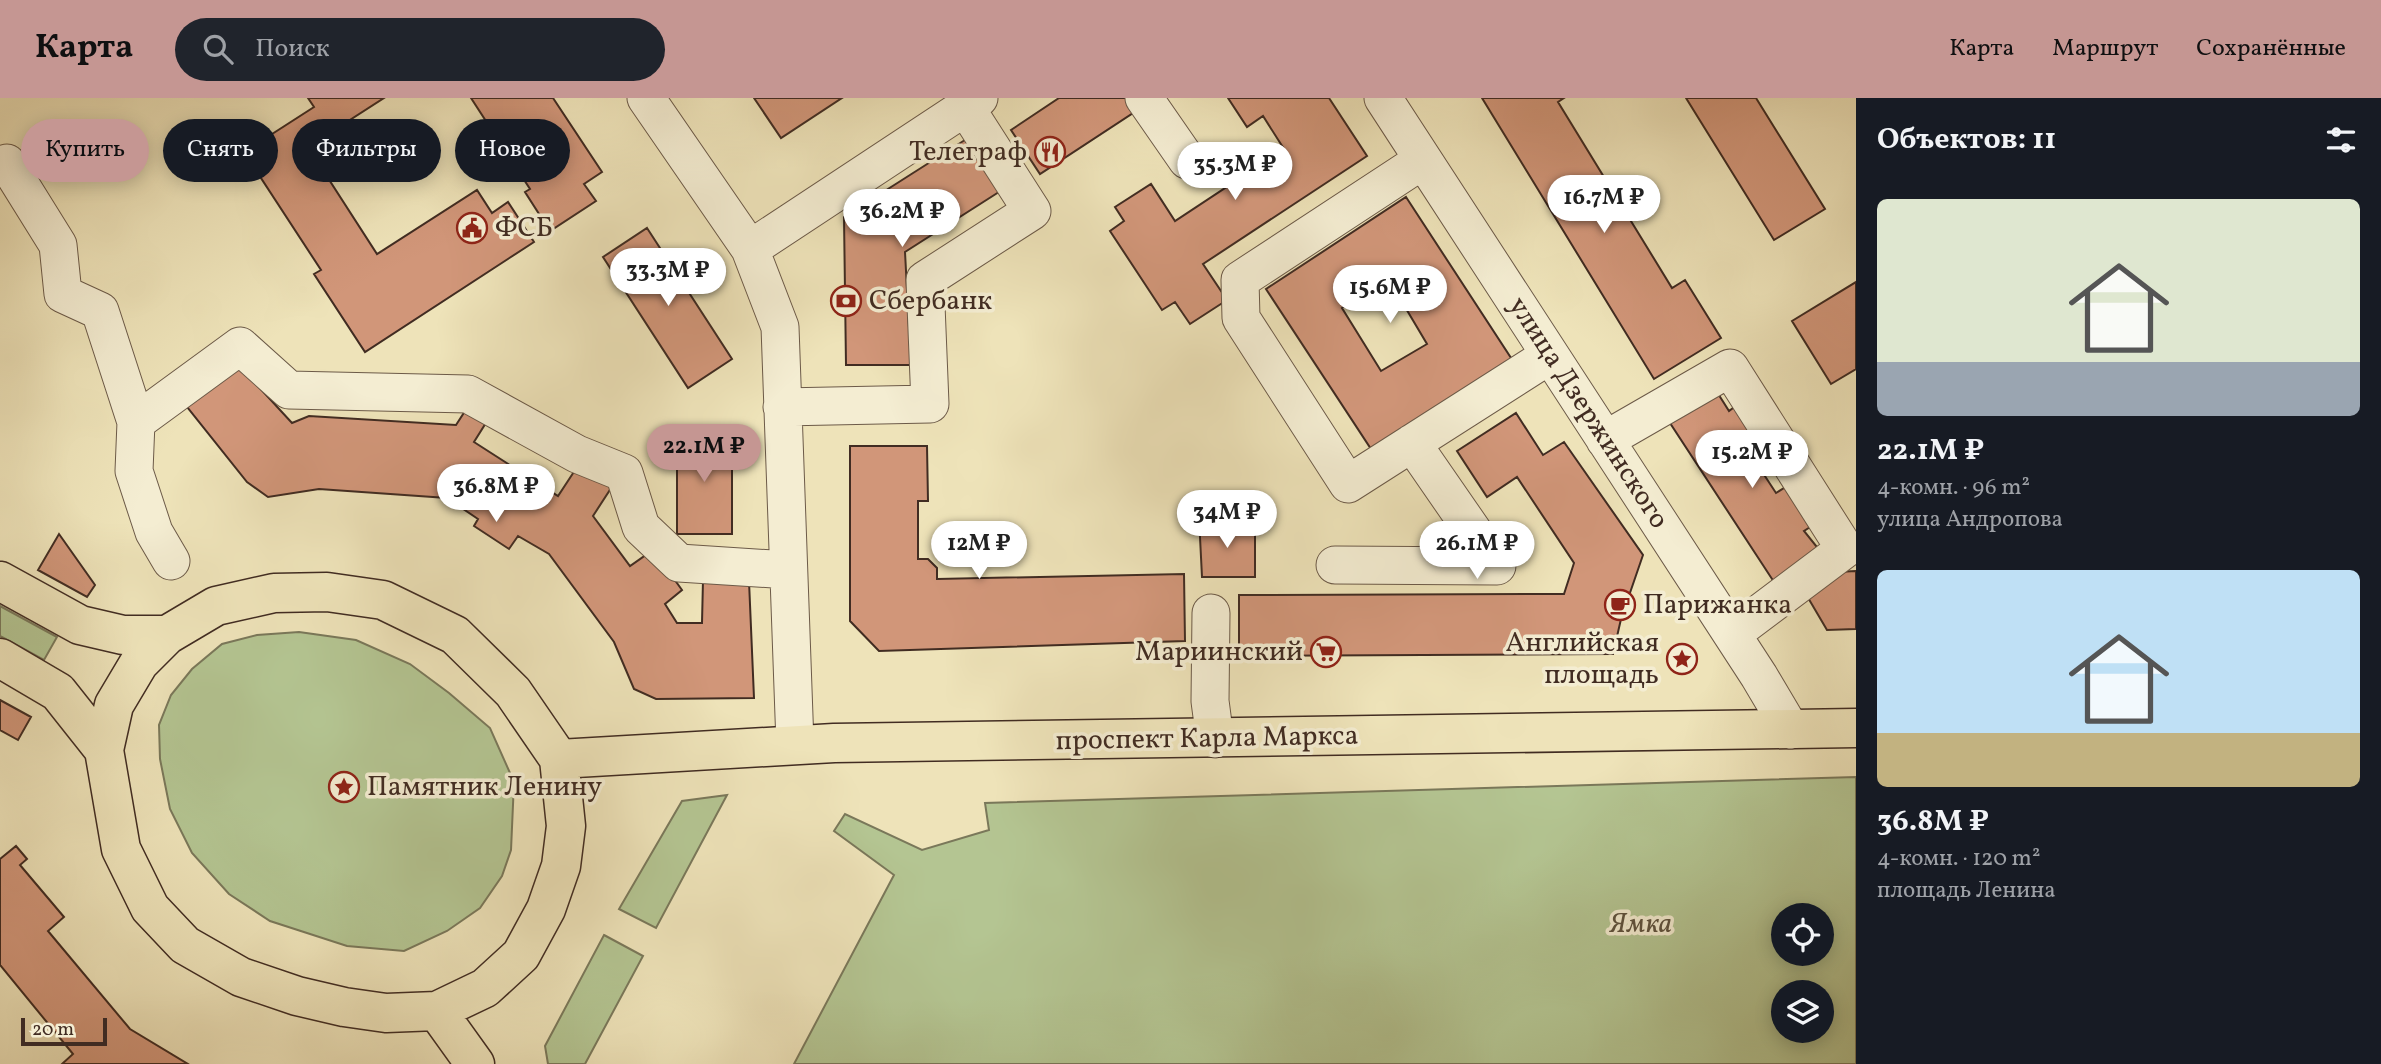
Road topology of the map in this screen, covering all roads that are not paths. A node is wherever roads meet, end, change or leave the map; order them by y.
1 (646, 98) edge
2 (1144, 98) edge
3 (1383, 98) edge
4 (973, 103) edge
5 (1187, 160) dead end
6 (1423, 160) junction
7 (7, 163) dead end
8 (750, 249) junction
9 (1550, 355) junction
10 (782, 407) junction
11 (136, 422) junction
12 (1605, 440) junction
13 (1412, 443) junction
14 (1851, 549) edge
15 (171, 561) dead end
16 (1335, 565) dead end
17 (788, 570) junction
18 (0, 581) edge
19 (1211, 613) dead end
20 (1732, 634) junction
21 (167, 635) junction
22 (0, 658) edge
23 (1856, 728) edge
24 (1791, 730) junction
25 (1215, 739) junction
26 (795, 744) junction
27 (104, 750) junction
28 (559, 759) junction
29 (437, 1011) junction
30 (475, 1064) edge

1 - 8 street
2 - 5 street
3 - 6 street, улица Дзержинского
4 - 8 street
4 - 10 street
6 - 9 street, улица Дзержинского
6 - 13 street
7 - 11 street
8 - 10 street
9 - 12 street, улица Дзержинского
9 - 13 street
10 - 17 street
11 - 15 street
11 - 17 street
12 - 14 street
12 - 20 street, улица Дзержинского
13 - 16 street
14 - 20 street
17 - 26 street
18 - 21 main road
19 - 25 street
20 - 24 street, улица Дзержинского
21 - 27 main road
21 - 28 main road
22 - 27 main road
23 - 24 main road, проспект Карла Маркса
24 - 25 main road, проспект Карла Маркса
25 - 26 main road, проспект Карла Маркса
26 - 28 main road, проспект Карла Маркса
27 - 29 main road
28 - 29 main road
29 - 30 main road

